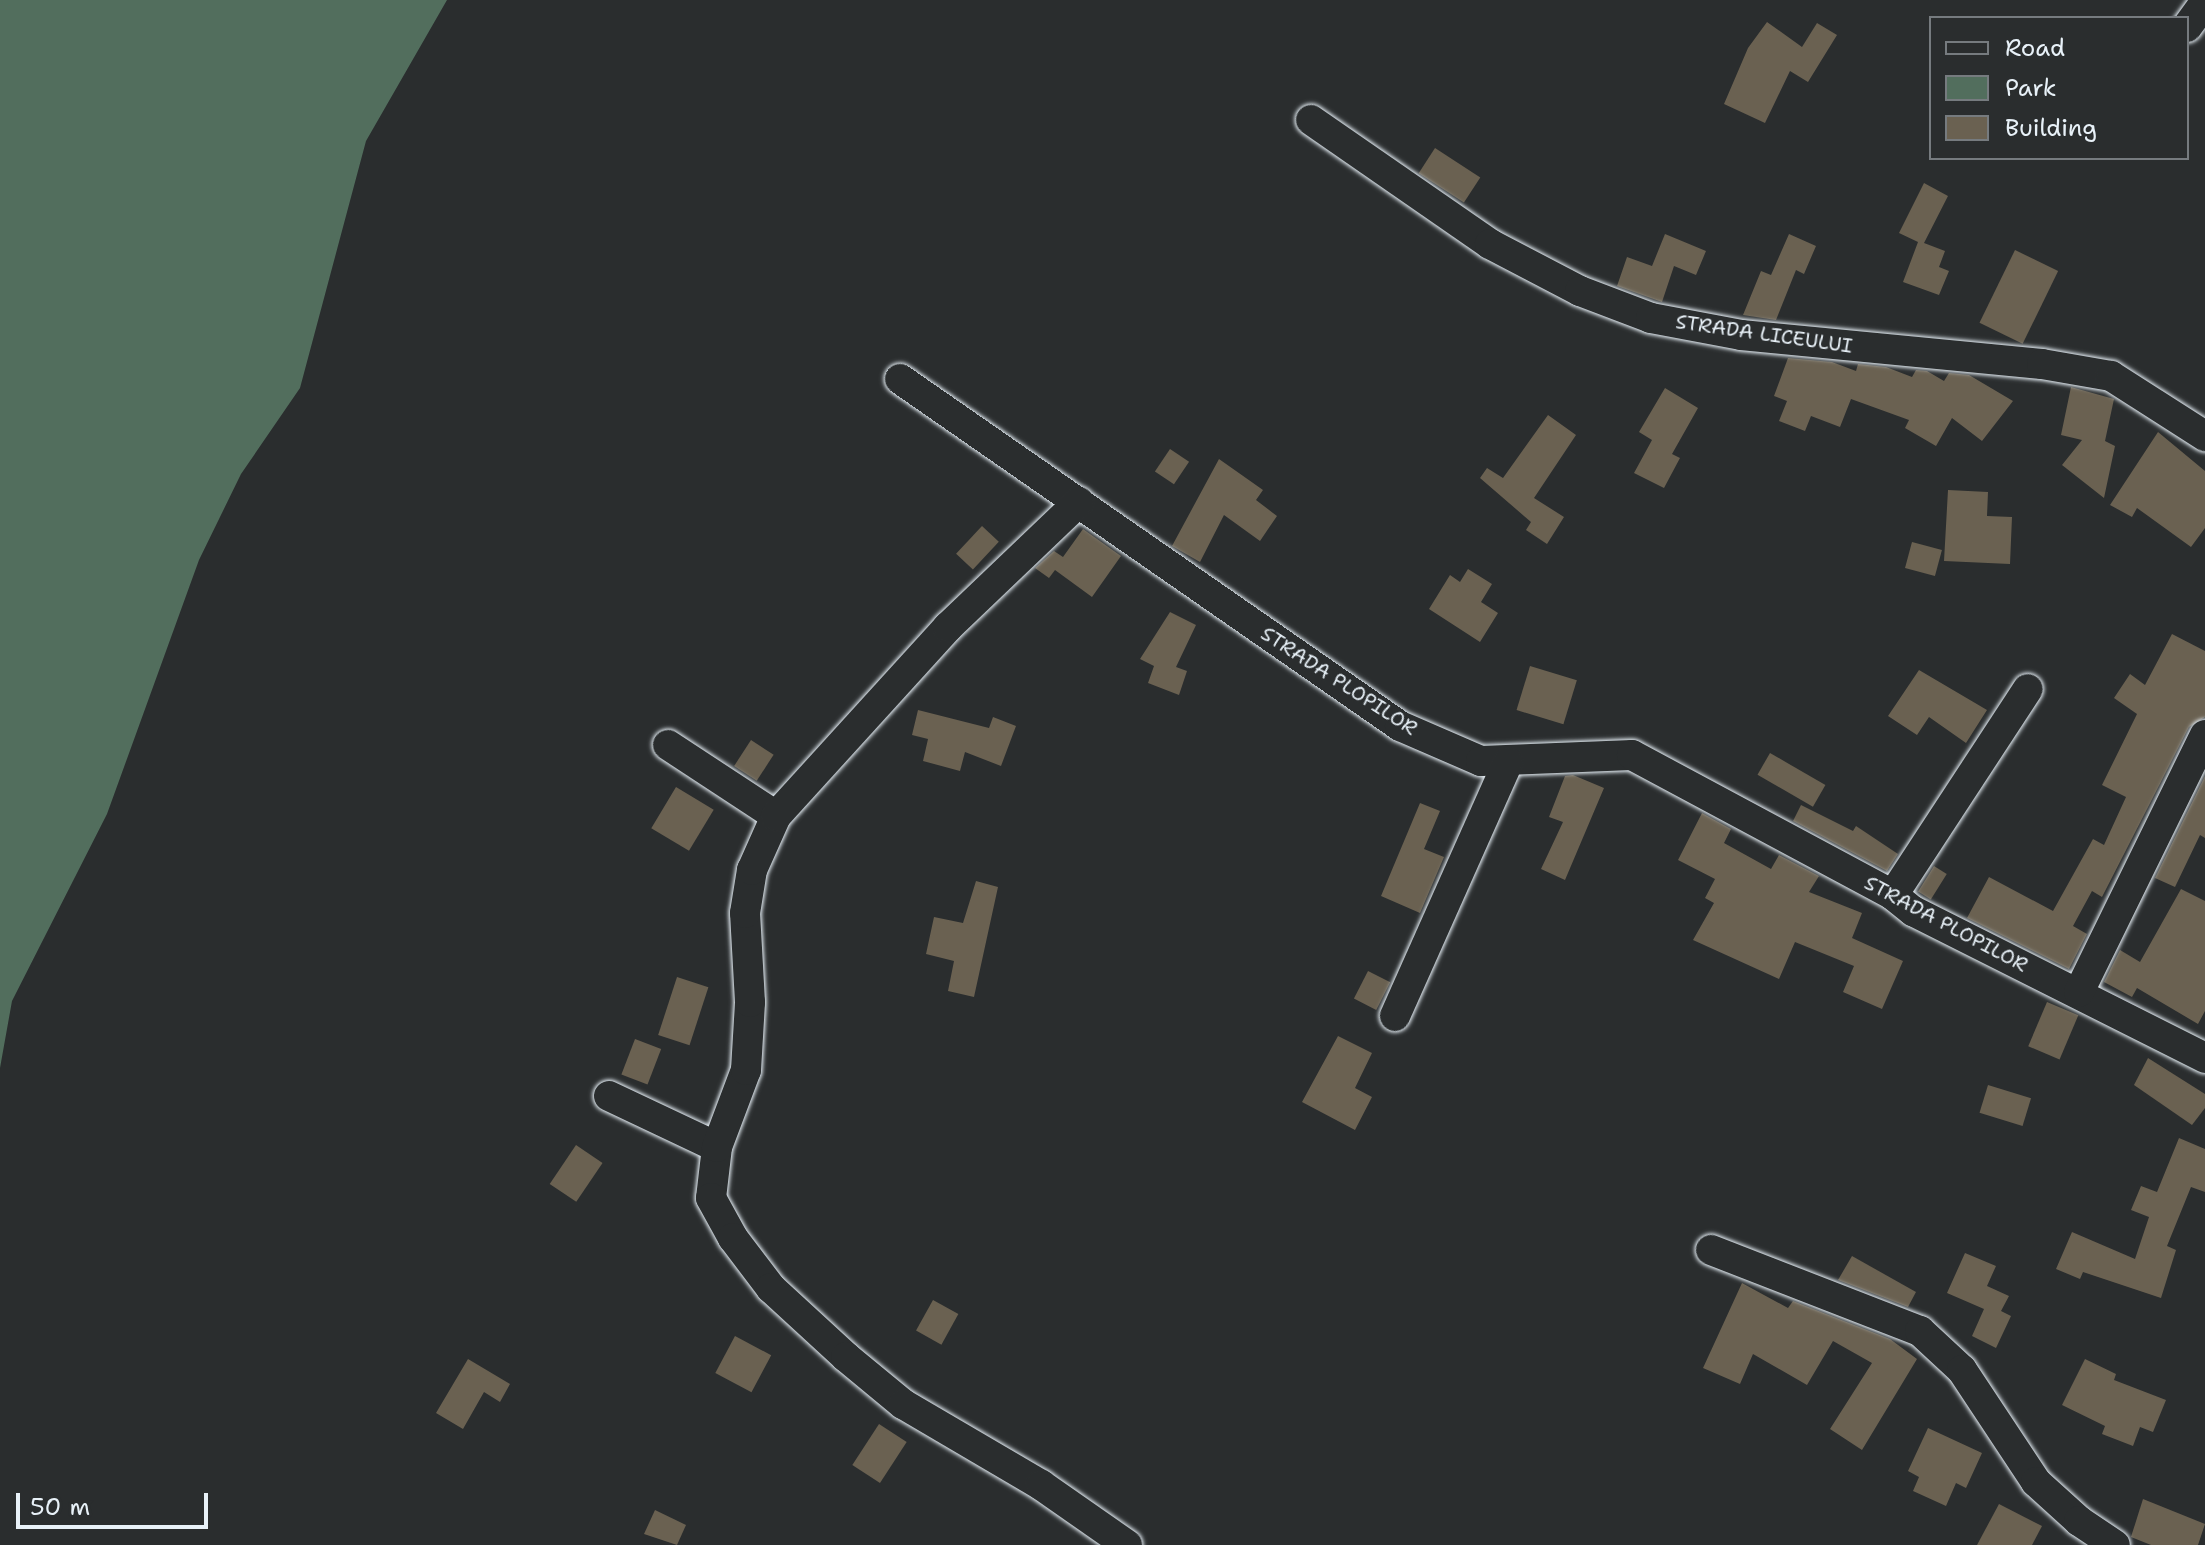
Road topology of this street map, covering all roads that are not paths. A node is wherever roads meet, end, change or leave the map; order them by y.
1 (2205, 2) edge
2 (2189, 24) edge
3 (1311, 120) dead end
4 (900, 379) dead end
5 (2205, 436) edge
6 (1079, 502) junction
7 (2028, 689) dead end
8 (2205, 735) edge
9 (668, 745) dead end
10 (1508, 762) junction
11 (776, 816) junction
12 (1893, 895) junction
13 (2079, 992) junction
14 (1395, 1016) dead end
15 (2205, 1058) edge
16 (609, 1096) dead end
17 (717, 1147) junction
18 (1711, 1250) dead end
19 (1120, 1543) edge
20 (2115, 1545) edge

1 - 2 street
3 - 5 street, STRADA LICEULUI
4 - 6 street, STRADA PLOPILOR
6 - 10 street, STRADA PLOPILOR
6 - 11 street
7 - 12 street
8 - 13 street
9 - 11 street
10 - 12 street, STRADA PLOPILOR
10 - 14 street
11 - 17 street
12 - 13 street, STRADA PLOPILOR
13 - 15 street, STRADA PLOPILOR
16 - 17 street
17 - 19 street
18 - 20 street

